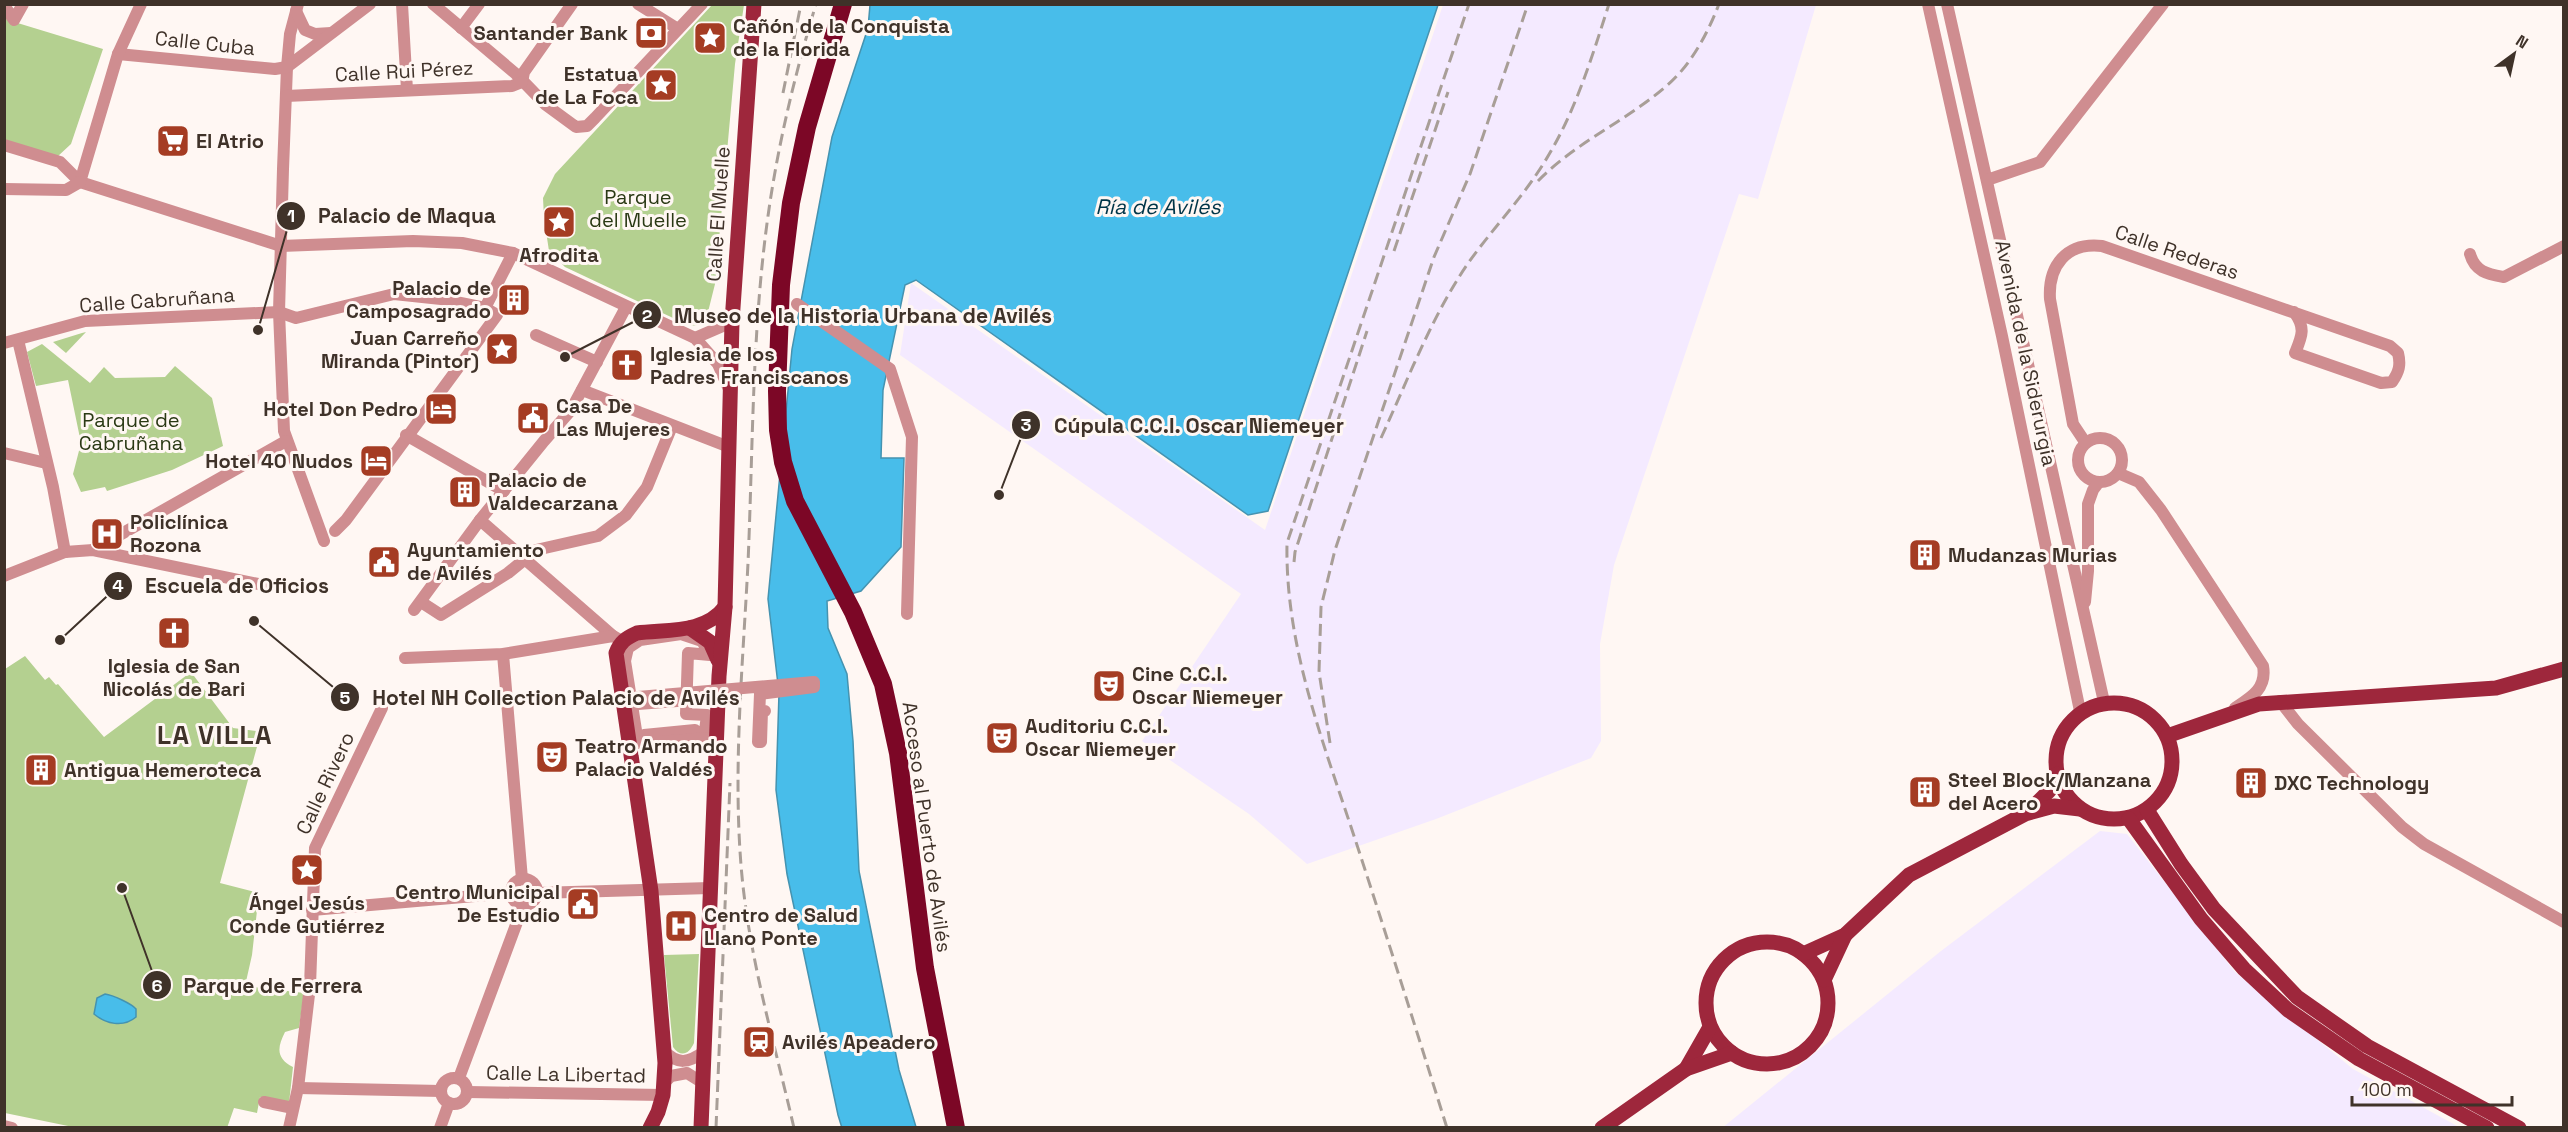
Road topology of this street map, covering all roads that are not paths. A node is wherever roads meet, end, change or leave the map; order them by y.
1 (23, 4) edge
2 (141, 4) edge
3 (370, 4) edge
4 (402, 4) edge
5 (433, 4) edge
6 (479, 4) edge
7 (572, 4) edge
8 (638, 4) edge
9 (702, 4) edge
10 (754, 4) edge
11 (843, 4) edge
12 (1928, 4) edge
13 (1947, 4) edge
14 (2163, 4) edge
15 (4, 5) edge
16 (293, 6) edge
17 (461, 28) junction
18 (678, 29) junction
19 (333, 33) junction
20 (118, 54) junction
21 (287, 67) junction
22 (522, 82) junction
23 (407, 90) junction
24 (286, 96) junction
25 (4, 146) edge
26 (1987, 180) junction
27 (80, 182) junction
28 (4, 189) edge
29 (281, 246) junction
30 (2564, 246) edge
31 (513, 253) junction
32 (2470, 254) dead end
33 (797, 304) dead end
34 (626, 307) junction
35 (485, 308) junction
36 (279, 312) junction
37 (2294, 312) junction
38 (732, 322) junction
39 (537, 335) dead end
40 (695, 338) junction
41 (18, 340) junction
42 (4, 343) edge
43 (597, 362) junction
44 (582, 390) dead end
45 (731, 395) junction
46 (672, 426) junction
47 (406, 435) junction
48 (286, 441) junction
49 (2085, 442) junction
50 (729, 447) junction
51 (4, 453) edge
52 (46, 463) junction
53 (2118, 473) junction
54 (2099, 482) junction
55 (504, 491) junction
56 (480, 520) junction
57 (335, 531) dead end
58 (324, 541) dead end
59 (93, 550) junction
60 (65, 552) junction
61 (523, 559) junction
62 (4, 576) edge
63 (268, 586) dead end
64 (725, 607) junction
65 (2084, 613) junction
66 (907, 614) dead end
67 (690, 628) junction
68 (617, 639) junction
69 (503, 654) junction
70 (405, 658) dead end
71 (2564, 669) edge
72 (719, 676) junction
73 (690, 698) dead end
74 (2280, 701) junction
75 (2104, 702) junction
76 (382, 708) dead end
77 (765, 711) dead end
78 (2080, 711) junction
79 (2219, 718) junction
80 (2167, 736) junction
81 (710, 738) junction
82 (633, 744) junction
83 (2057, 774) junction
84 (2082, 810) junction
85 (2147, 810) junction
86 (2025, 814) junction
87 (2129, 819) junction
88 (522, 879) junction
89 (710, 888) junction
90 (651, 891) junction
91 (510, 893) junction
92 (537, 893) junction
93 (523, 906) junction
94 (312, 910) junction
95 (2564, 922) edge
96 (1845, 935) junction
97 (1803, 954) junction
98 (925, 968) junction
99 (1824, 981) junction
100 (1710, 1027) junction
101 (664, 1051) junction
102 (704, 1052) junction
103 (1732, 1053) junction
104 (1686, 1069) junction
105 (459, 1078) junction
106 (702, 1083) junction
107 (664, 1088) junction
108 (298, 1089) junction
109 (441, 1091) junction
110 (468, 1092) junction
111 (264, 1102) dead end
112 (449, 1103) junction
113 (293, 1108) junction
114 (4, 1126) edge
115 (12, 1128) edge
116 (289, 1128) edge
117 (440, 1128) edge
118 (650, 1128) edge
119 (700, 1128) edge
120 (944, 1128) edge
121 (956, 1128) edge
122 (1602, 1128) edge
123 (2487, 1128) edge
124 (2519, 1128) edge

1 - 15 street
2 - 20 street
3 - 19 street
4 - 23 street
5 - 17 street
6 - 17 street
7 - 22 street
8 - 18 street
9 - 18 street
10 - 38 main road, Calle El Muelle
11 - 98 highway, Acceso al Puerto de Avilés
12 - 78 street, Avenida de la Siderurgia
13 - 26 street, Avenida de la Siderurgia
14 - 26 street
16 - 19 street
16 - 21 street
17 - 22 street
18 - 22 street
19 - 21 street
20 - 21 street, Calle Cuba
20 - 27 street
21 - 24 street
22 - 23 street, Calle Rui Pérez
23 - 24 street, Calle Rui Pérez
24 - 29 street
25 - 27 street
26 - 65 street, Avenida de la Siderurgia
27 - 28 street
27 - 29 street
29 - 31 street
29 - 36 street
30 - 32 street
31 - 34 street
31 - 35 street
33 - 66 street
34 - 40 street
34 - 43 street
35 - 36 street, Calle Cabruñana
35 - 47 street
36 - 41 street, Calle Cabruñana
36 - 48 street
37 - 37 street, Calle Rederas
37 - 49 street, Calle Rederas
38 - 40 street
38 - 45 main road, Calle El Muelle
39 - 43 street
40 - 45 street
41 - 42 street, Calle Cabruñana
41 - 52 street
43 - 55 street
44 - 46 street
45 - 50 main road, Calle El Muelle
46 - 50 street
46 - 61 street
47 - 55 street
47 - 57 street
48 - 58 street
48 - 59 street
49 - 53 street
49 - 54 street
50 - 64 main road, Calle El Muelle
51 - 52 street
52 - 60 street
53 - 54 street
53 - 79 street
54 - 65 street
55 - 56 street
56 - 61 street
56 - 61 street
59 - 60 street
59 - 63 street
60 - 62 street
61 - 68 street
64 - 67 main road
64 - 72 main road, Calle El Muelle
65 - 75 street, Avenida de la Siderurgia
67 - 68 main road
67 - 72 main road
68 - 69 street
68 - 82 main road
69 - 70 street
69 - 88 street
71 - 74 main road
72 - 81 main road
73 - 77 street, bridge
74 - 79 main road
74 - 95 street
75 - 78 main road
75 - 80 main road
76 - 94 street, Calle Rivero
78 - 83 main road
79 - 80 main road
80 - 85 main road
81 - 82 street
81 - 82 street
81 - 89 main road
82 - 90 main road
83 - 84 main road
83 - 86 main road
84 - 86 main road
84 - 87 main road
85 - 87 main road
85 - 124 main road
86 - 96 main road
87 - 123 main road
88 - 91 street
88 - 92 street
89 - 90 street
89 - 102 main road
90 - 92 street
90 - 101 main road
91 - 93 street
91 - 94 street
92 - 93 street
93 - 105 street
94 - 108 street, Calle Rivero
96 - 97 main road
96 - 99 main road
97 - 99 main road
97 - 100 main road
98 - 120 highway
98 - 121 highway
99 - 103 main road
100 - 103 main road
100 - 104 main road
101 - 102 street
101 - 107 main road
102 - 106 main road
103 - 104 main road
104 - 122 main road
105 - 109 street
105 - 110 street
106 - 107 street, Calle La Libertad
106 - 119 main road
107 - 110 street, Calle La Libertad
107 - 118 main road
108 - 109 street
108 - 113 street, Calle Rivero
109 - 112 street
110 - 112 street
111 - 113 street
112 - 117 street
113 - 116 street, Calle Rivero
114 - 115 street

